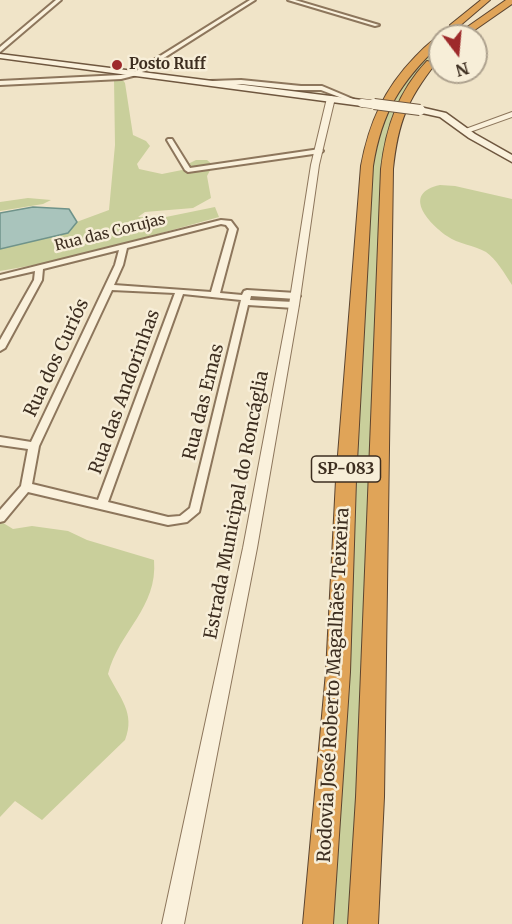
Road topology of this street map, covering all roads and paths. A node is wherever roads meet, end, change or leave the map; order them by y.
1 (59, 0) edge
2 (253, 0) edge
3 (290, 0) edge
4 (480, 0) edge
5 (486, 0) edge
6 (501, 0) edge
7 (512, 0) edge
8 (301, 1) edge
9 (455, 24) edge
10 (457, 24) edge
11 (474, 24) edge
12 (477, 24) edge
13 (377, 25) dead end
14 (175, 40) dead end
15 (0, 50) edge
16 (428, 50) edge
17 (156, 54) dead end
18 (0, 56) edge
19 (428, 67) edge
20 (135, 74) junction
21 (0, 83) edge
22 (297, 90) junction
23 (327, 96) junction
24 (512, 114) edge
25 (464, 131) junction
26 (170, 140) dead end
27 (320, 151) junction
28 (512, 159) edge
29 (124, 245) junction
30 (39, 267) junction
31 (0, 277) edge
32 (109, 287) junction
33 (180, 291) junction
34 (215, 294) junction
35 (246, 298) junction
36 (295, 300) junction
37 (0, 348) edge
38 (0, 441) edge
39 (34, 446) junction
40 (26, 487) junction
41 (101, 506) junction
42 (0, 517) edge
43 (173, 924) edge
44 (318, 924) edge
45 (363, 924) edge

1 - 15 street
2 - 20 street
3 - 8 street
4 - 9 highway
5 - 10 highway, Rodovia José Roberto Magalhães Teixeira / SP-083
6 - 11 highway
7 - 12 highway
8 - 13 street
14 - 17 street
16 - 44 highway, Rodovia José Roberto Magalhães Teixeira / SP-083
18 - 20 main road
19 - 45 highway, Rodovia José Roberto Magalhães Teixeira / SP-083
20 - 21 street
20 - 22 main road
22 - 23 main road
22 - 23 street
23 - 25 main road, bridge
23 - 27 street, Estrada Municipal do Roncáglia
24 - 25 street
25 - 28 main road
26 - 27 street
27 - 36 street, Estrada Municipal do Roncáglia
29 - 30 street, Rua das Corujas
29 - 32 street, Rua dos Curiós
29 - 34 street, Rua das Corujas
30 - 31 street, Rua das Corujas
30 - 37 street
32 - 33 street
32 - 39 street, Rua dos Curiós
33 - 34 street
33 - 41 street, Rua das Andorinhas
34 - 35 street
35 - 36 street
35 - 41 street, Rua das Emas
36 - 43 street, Estrada Municipal do Roncáglia
38 - 39 street
39 - 40 street, Rua dos Curiós
40 - 41 street
40 - 42 street

